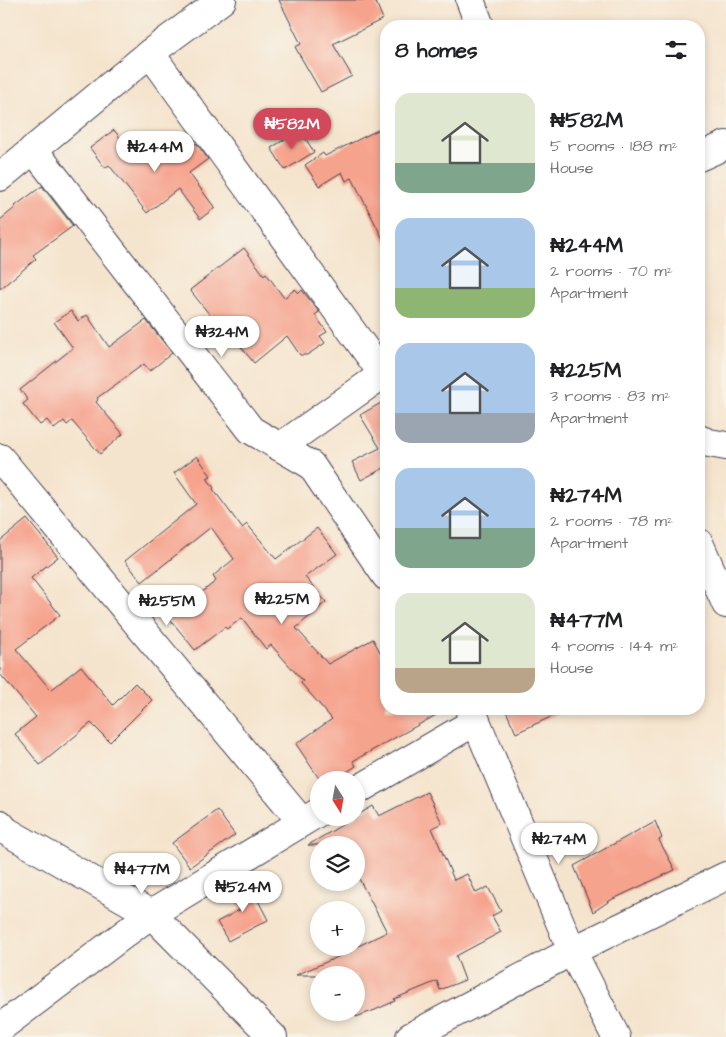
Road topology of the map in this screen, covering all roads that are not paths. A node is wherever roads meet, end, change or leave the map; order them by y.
1 (222, 0) edge
2 (470, 0) edge
3 (478, 20) edge
4 (150, 53) junction
5 (726, 146) edge
6 (34, 149) junction
7 (705, 155) edge
8 (0, 177) edge
9 (380, 368) edge
10 (380, 376) edge
11 (705, 441) edge
12 (726, 446) edge
13 (280, 447) junction
14 (0, 458) edge
15 (705, 557) edge
16 (380, 567) edge
17 (726, 604) edge
18 (473, 715) edge
19 (365, 785) edge
20 (310, 817) edge
21 (0, 824) edge
22 (726, 876) edge
23 (150, 914) junction
24 (572, 951) junction
25 (0, 1028) edge
26 (273, 1037) edge
27 (410, 1037) edge
28 (616, 1037) edge

1 - 4 street
2 - 3 street
4 - 6 street
4 - 9 street
5 - 7 street
6 - 8 street
6 - 13 street
10 - 13 street
11 - 12 street
13 - 16 street
14 - 20 street
15 - 17 street
18 - 19 street
18 - 24 street
20 - 23 street
21 - 23 street
22 - 24 street
23 - 25 street
23 - 26 street
24 - 27 street
24 - 28 street

